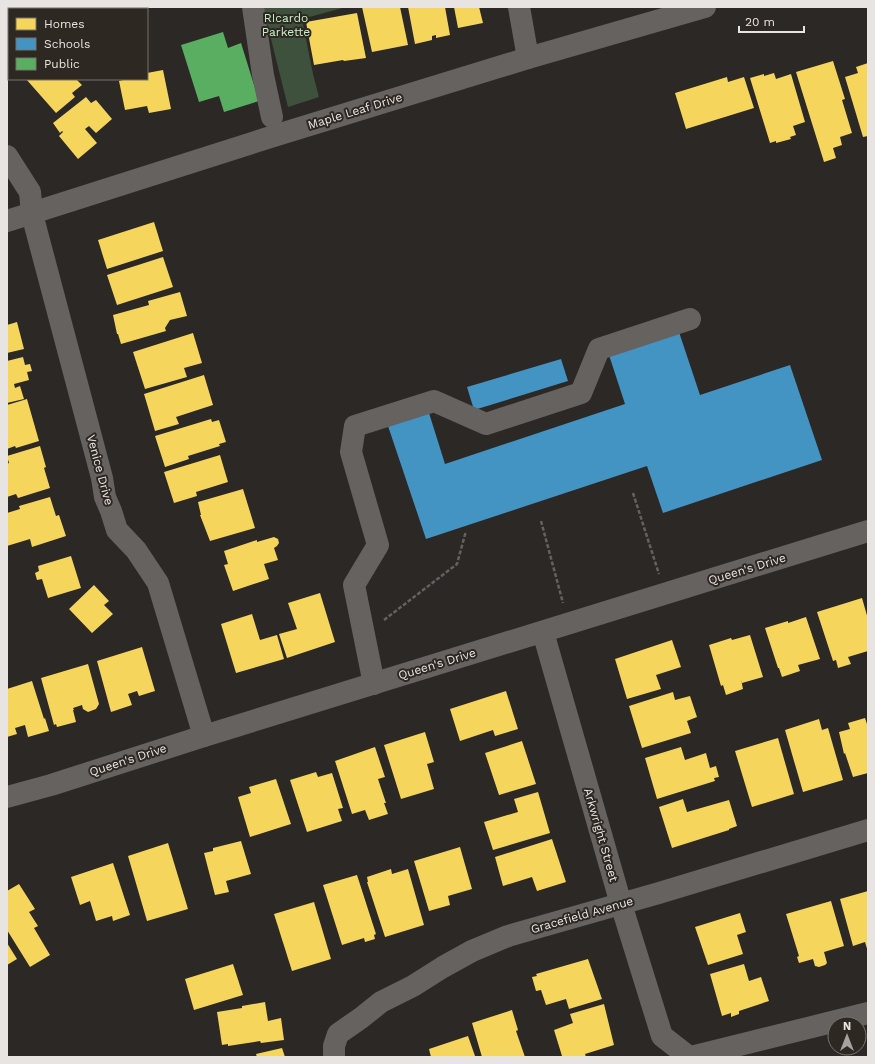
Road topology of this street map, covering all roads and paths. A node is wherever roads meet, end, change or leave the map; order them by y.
1 (253, 7) edge
2 (519, 7) edge
3 (704, 7) edge
4 (528, 58) junction
5 (272, 117) dead end
6 (7, 156) edge
7 (32, 214) junction
8 (7, 221) edge
9 (690, 319) dead end
10 (632, 493) dead end
11 (541, 521) dead end
12 (868, 531) edge
13 (466, 532) dead end
14 (666, 594) junction
15 (381, 622) dead end
16 (569, 624) junction
17 (543, 632) junction
18 (374, 684) junction
19 (204, 736) junction
20 (7, 798) edge
21 (868, 830) edge
22 (621, 904) junction
23 (868, 1013) edge
24 (334, 1057) edge
25 (690, 1057) edge

1 - 5 street
2 - 4 street
3 - 4 street, Maple Leaf Drive
4 - 7 street, Maple Leaf Drive
6 - 7 street, Venice Drive
7 - 8 street, Maple Leaf Drive
7 - 19 street, Venice Drive
9 - 18 street
10 - 14 path
11 - 16 path
12 - 14 street, Queen's Drive
13 - 15 path
14 - 16 street, Queen's Drive
16 - 17 street, Queen's Drive
17 - 18 street, Queen's Drive
17 - 22 street, Arkwright Street
18 - 19 street, Queen's Drive
19 - 20 street, Queen's Drive
21 - 22 street, Gracefield Avenue
22 - 24 street, Gracefield Avenue
22 - 25 street, Arkwright Street
23 - 25 street

